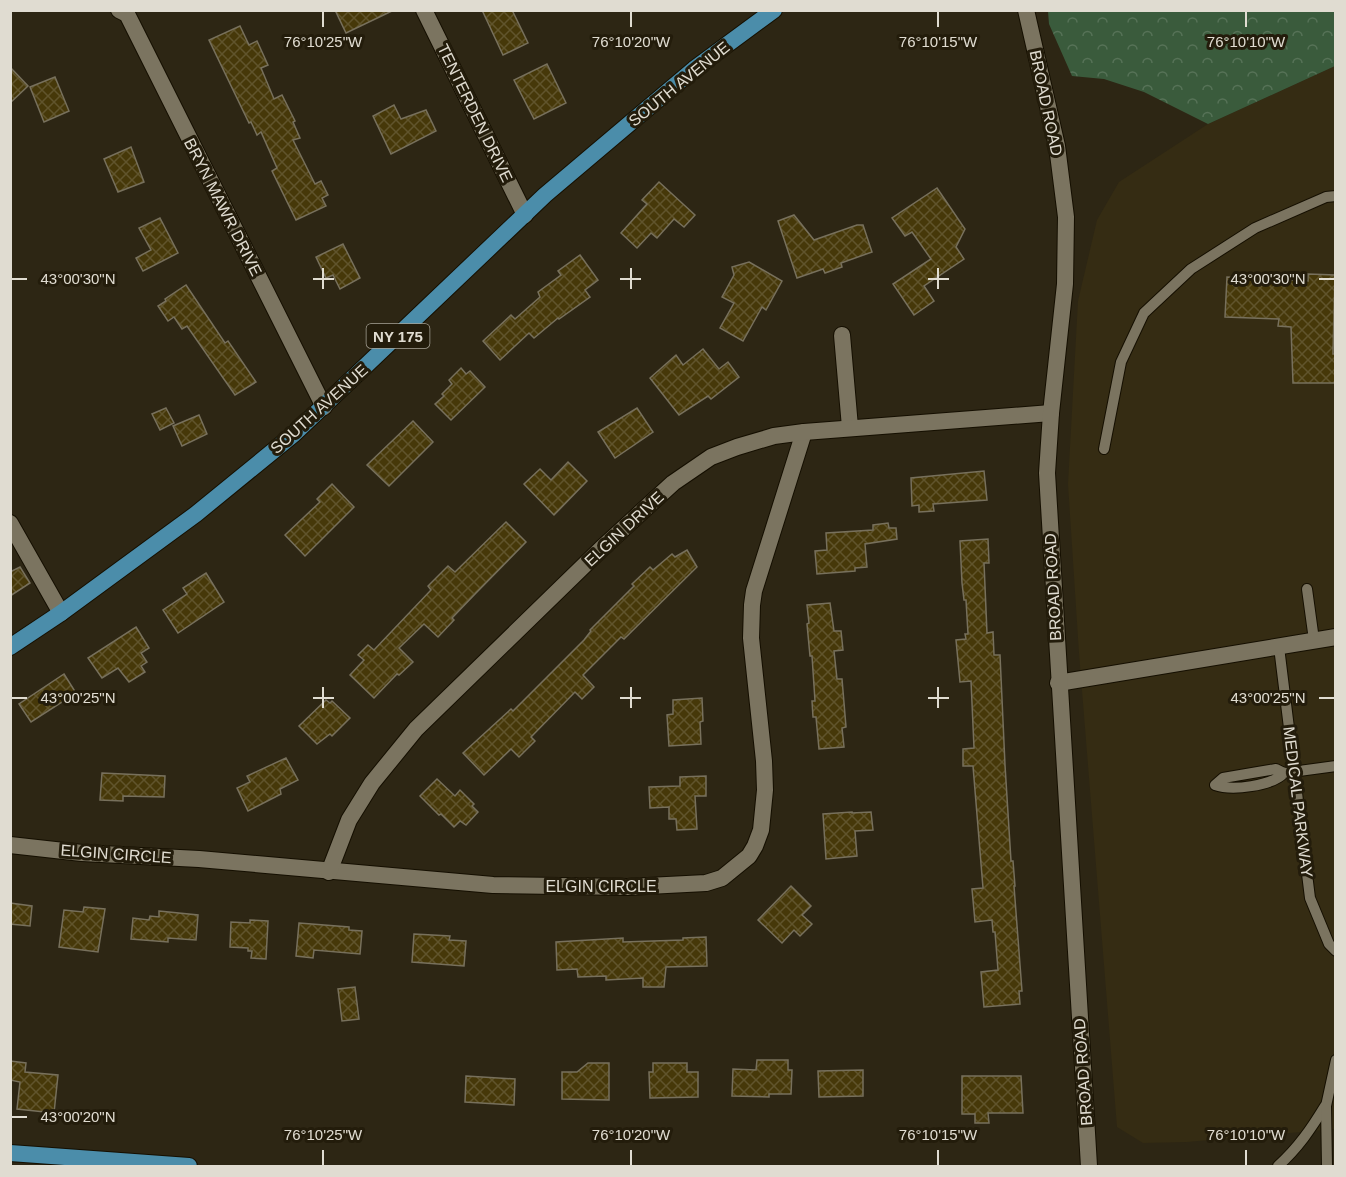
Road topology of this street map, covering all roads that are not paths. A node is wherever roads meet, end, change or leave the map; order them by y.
1 (424, 10) edge
2 (774, 10) edge
3 (1026, 10) edge
4 (124, 12) edge
5 (1335, 196) edge
6 (525, 215) junction
7 (842, 335) dead end
8 (324, 407) junction
9 (1051, 413) junction
10 (850, 428) junction
11 (804, 432) junction
12 (1104, 449) dead end
13 (10, 523) edge
14 (1307, 590) dead end
15 (61, 613) junction
16 (1335, 637) edge
17 (1314, 640) junction
18 (1279, 646) junction
19 (10, 647) edge
20 (1058, 683) junction
21 (1335, 766) edge
22 (1289, 773) junction
23 (10, 845) edge
24 (328, 872) junction
25 (1335, 951) edge
26 (1335, 1060) edge
27 (1326, 1106) junction
28 (10, 1153) edge
29 (189, 1167) edge
30 (1089, 1167) edge
31 (1278, 1167) edge
32 (1327, 1167) edge

1 - 6 street, TENTERDEN DRIVE
2 - 6 main road, SOUTH AVENUE / NY 175
3 - 9 street, BROAD ROAD
4 - 8 street, BRYN MAWR DRIVE
5 - 12 lane
6 - 8 main road, SOUTH AVENUE / NY 175
7 - 10 street
8 - 15 main road, SOUTH AVENUE / NY 175
9 - 10 street, ELGIN DRIVE
9 - 20 street, BROAD ROAD
10 - 11 street, ELGIN DRIVE
11 - 24 street, ELGIN DRIVE
11 - 24 street, ELGIN CIRCLE
13 - 15 street
14 - 17 lane
15 - 19 main road, SOUTH AVENUE / NY 175
16 - 17 street
17 - 18 street
18 - 20 street
18 - 22 lane, MEDICAL PARKWAY
20 - 30 street, BROAD ROAD
21 - 22 lane
22 - 22 lane
22 - 25 lane, MEDICAL PARKWAY
23 - 24 street, ELGIN CIRCLE
26 - 27 lane
27 - 31 lane
27 - 32 lane
28 - 29 main road

